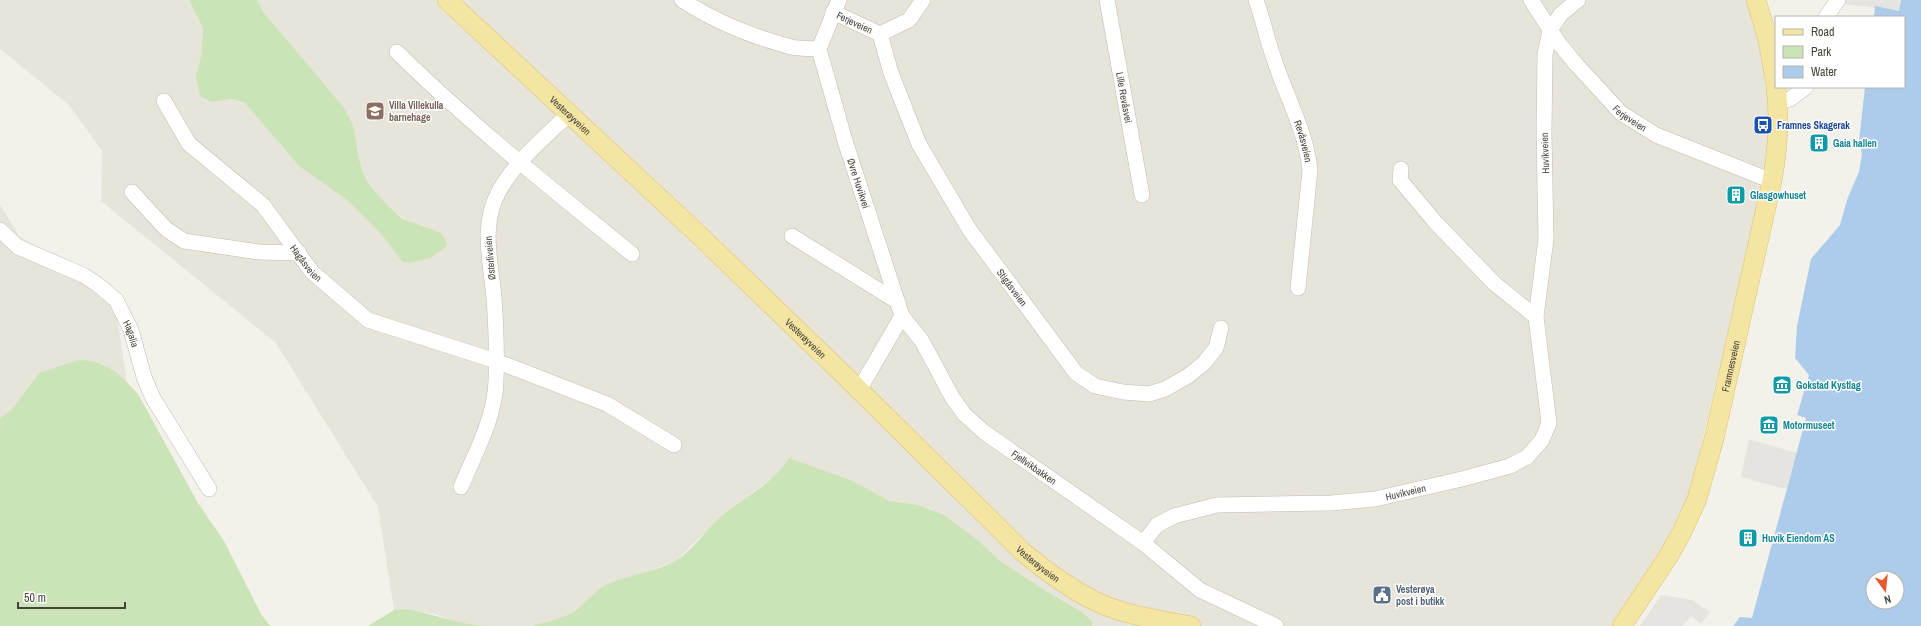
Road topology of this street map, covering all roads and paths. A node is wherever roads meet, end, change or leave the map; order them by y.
1 (447, 0) edge
2 (682, 0) edge
3 (923, 0) edge
4 (1107, 0) edge
5 (1256, 0) edge
6 (1531, 0) edge
7 (1578, 0) edge
8 (1756, 0) edge
9 (1838, 0) edge
10 (833, 4) edge
11 (1827, 16) edge
12 (1550, 30) junction
13 (880, 34) junction
14 (819, 49) junction
15 (397, 52) dead end
16 (1775, 78) edge
17 (1805, 88) edge
18 (1777, 95) edge
19 (164, 101) dead end
20 (568, 114) junction
21 (520, 163) junction
22 (1401, 169) dead end
23 (1772, 181) junction
24 (132, 192) dead end
25 (1142, 195) dead end
26 (0, 230) edge
27 (792, 236) dead end
28 (299, 254) junction
29 (632, 254) dead end
30 (1298, 288) dead end
31 (900, 309) junction
32 (1536, 317) junction
33 (1222, 328) dead end
34 (496, 362) junction
35 (859, 390) junction
36 (674, 445) dead end
37 (461, 487) dead end
38 (210, 489) dead end
39 (1143, 543) junction
40 (1191, 626) edge
41 (1276, 626) edge
42 (1622, 626) edge

1 - 20 main road, Vesterøyveien
2 - 14 street
3 - 13 street, Ferjeveien
4 - 25 street, Lille Revåsvei
5 - 30 street, Revåsveien
6 - 12 street, Ferjeveien
7 - 12 street, Huvikveien
8 - 16 main road
9 - 11 street
10 - 13 street, Ferjeveien
10 - 14 street
12 - 23 street, Ferjeveien
12 - 32 street, Huvikveien
13 - 33 street, Stigåsveien
14 - 31 street, Øvre Huvikvei
15 - 21 street
17 - 18 street
18 - 23 main road, Framnesveien
19 - 28 street, Hagåsveien
20 - 21 street, Østerliveien
20 - 35 main road, Vesterøyveien
21 - 29 street
21 - 34 street, Østerliveien
22 - 32 street
23 - 42 main road, Framnesveien
24 - 28 street
26 - 38 street, Hagalia
27 - 31 street
28 - 34 street, Hagåsveien
31 - 35 street
31 - 39 street, Fjellvikbakken
32 - 39 street, Huvikveien
34 - 36 street
34 - 37 street, Østerliveien
35 - 40 main road, Vesterøyveien
39 - 41 street, Fjellvikbakken

